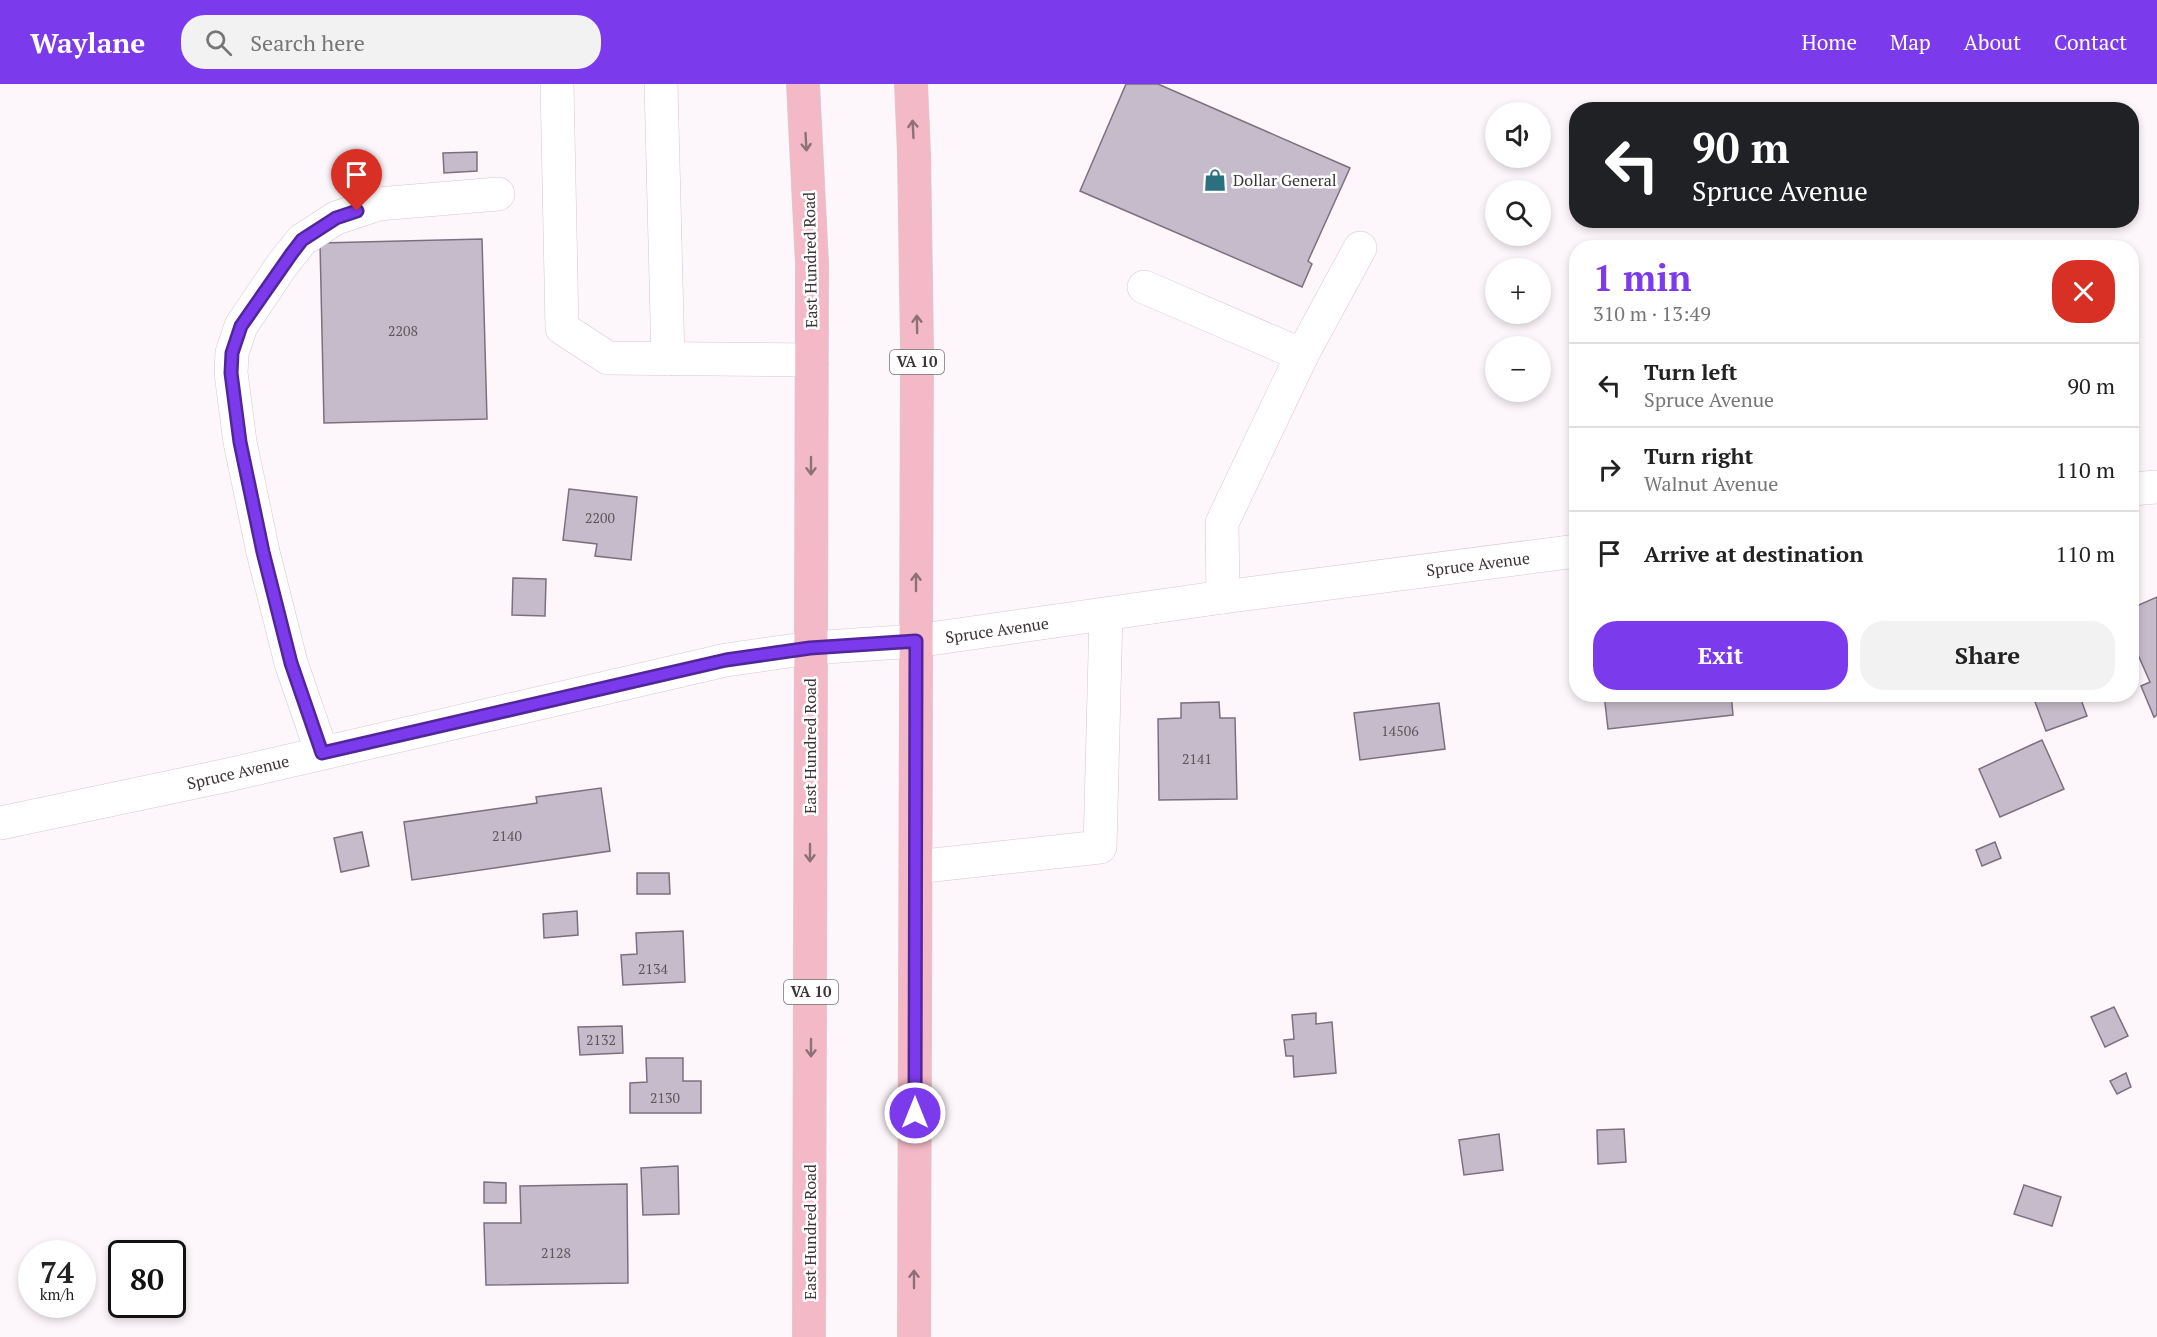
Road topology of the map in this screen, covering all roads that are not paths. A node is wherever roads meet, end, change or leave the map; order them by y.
1 (557, 84) edge
2 (661, 84) edge
3 (803, 84) edge
4 (911, 84) edge
5 (498, 194) dead end
6 (1360, 248) dead end
7 (1144, 287) dead end
8 (1302, 355) junction
9 (668, 359) junction
10 (812, 360) junction
11 (2157, 487) edge
12 (2139, 488) edge
13 (1569, 552) edge
14 (1223, 597) junction
15 (1106, 615) junction
16 (916, 641) junction
17 (810, 648) junction
18 (322, 753) junction
19 (0, 823) edge
20 (915, 867) junction
21 (809, 1337) edge
22 (914, 1337) edge

1 - 9 street
2 - 9 street
3 -> 10 highway, East Hundred Road / VA 10
16 -> 4 highway, VA 10
5 - 18 street
6 - 8 street
7 - 8 street
8 - 14 street
9 - 10 street
10 -> 17 highway, East Hundred Road / VA 10
11 - 12 street
13 - 14 street, Spruce Avenue
14 - 15 street, Spruce Avenue
15 - 16 street, Spruce Avenue
15 - 20 street
16 - 17 street, Spruce Avenue
16 - 20 highway, VA 10
17 - 18 street, Spruce Avenue
17 -> 21 highway, East Hundred Road / VA 10
18 - 19 street, Spruce Avenue
22 -> 20 highway, VA 10

